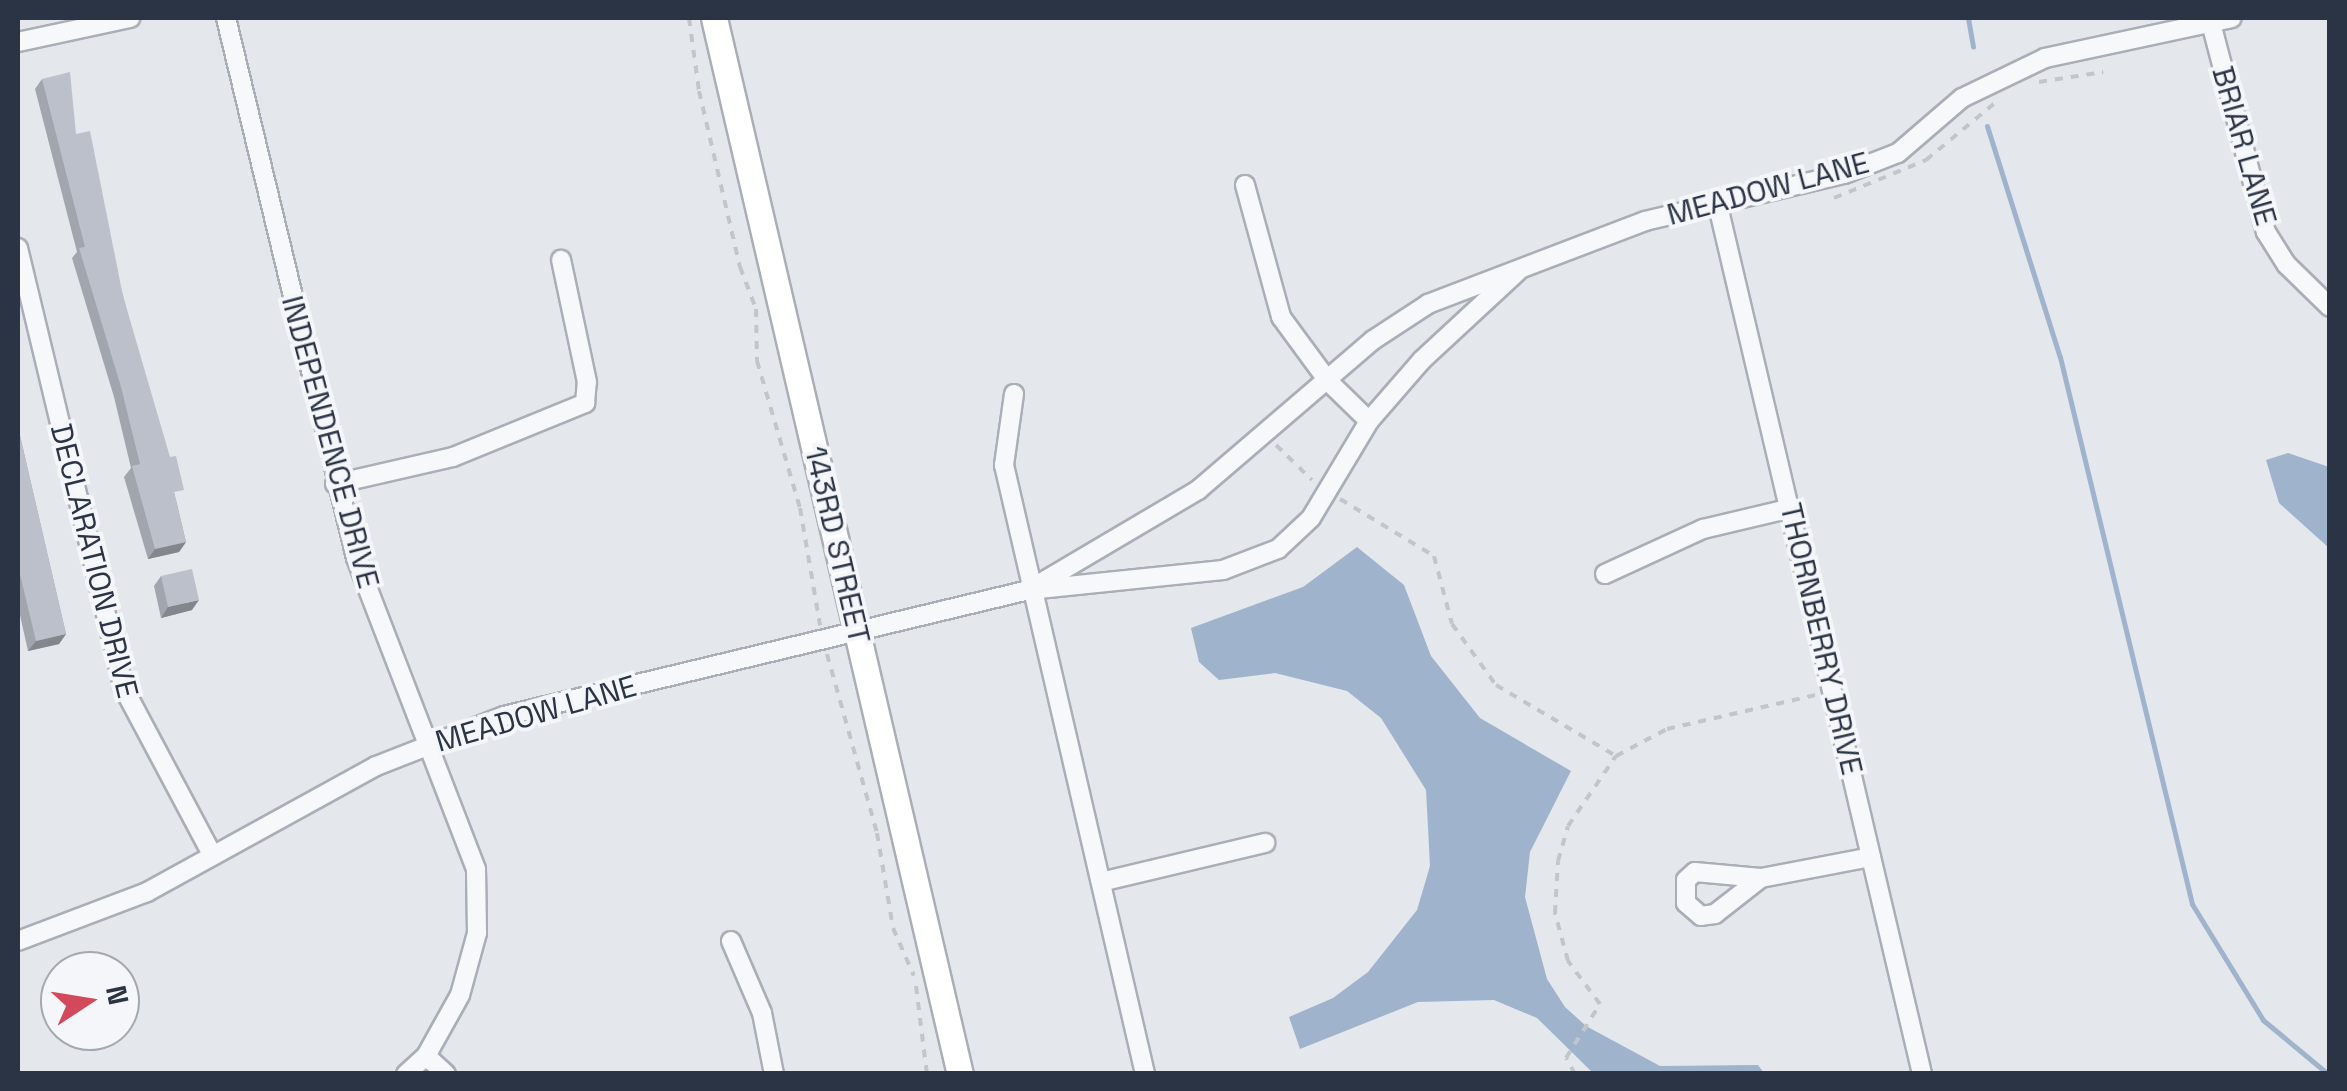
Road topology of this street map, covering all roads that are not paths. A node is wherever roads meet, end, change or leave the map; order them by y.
1 (130, 18) edge
2 (226, 18) edge
3 (714, 18) edge
4 (2232, 18) edge
5 (2211, 23) junction
6 (18, 42) edge
7 (1245, 185) dead end
8 (1718, 206) junction
9 (18, 248) edge
10 (561, 260) dead end
11 (1518, 271) junction
12 (2330, 308) edge
13 (1328, 381) junction
14 (1014, 394) dead end
15 (1368, 421) junction
16 (334, 484) junction
17 (1791, 508) junction
18 (1605, 574) dead end
19 (1029, 590) junction
20 (858, 632) junction
21 (429, 743) junction
22 (1265, 843) dead end
23 (213, 856) junction
24 (1871, 857) junction
25 (1761, 878) dead end
26 (1101, 882) junction
27 (18, 941) edge
28 (730, 941) dead end
29 (426, 1056) junction
30 (406, 1074) edge
31 (446, 1074) edge
32 (774, 1074) edge
33 (960, 1074) edge
34 (1145, 1074) edge
35 (1922, 1074) edge

1 - 6 street
2 - 16 street, INDEPENDENCE DRIVE
3 - 20 street, 143RD STREET
4 - 5 street, MEADOW LANE
5 - 8 street, MEADOW LANE
5 - 12 street, BRIAR LANE
7 - 13 street
8 - 11 street, MEADOW LANE
8 - 17 street, THORNBERRY DRIVE
9 - 23 street, DECLARATION DRIVE
10 - 16 street
11 - 13 street, MEADOW LANE
11 - 15 street, MEADOW LANE
13 - 15 street
13 - 19 street, MEADOW LANE
14 - 19 street
15 - 19 street, MEADOW LANE
16 - 21 street, INDEPENDENCE DRIVE
17 - 18 street
17 - 24 street, THORNBERRY DRIVE
19 - 20 street, MEADOW LANE
19 - 26 street
20 - 21 street, MEADOW LANE
20 - 33 street, 143RD STREET
21 - 23 street, MEADOW LANE
21 - 29 street, INDEPENDENCE DRIVE
22 - 26 street
23 - 27 street, MEADOW LANE
24 - 25 street
24 - 35 street, THORNBERRY DRIVE
26 - 34 street
28 - 32 street
29 - 30 street, INDEPENDENCE DRIVE
29 - 31 street

